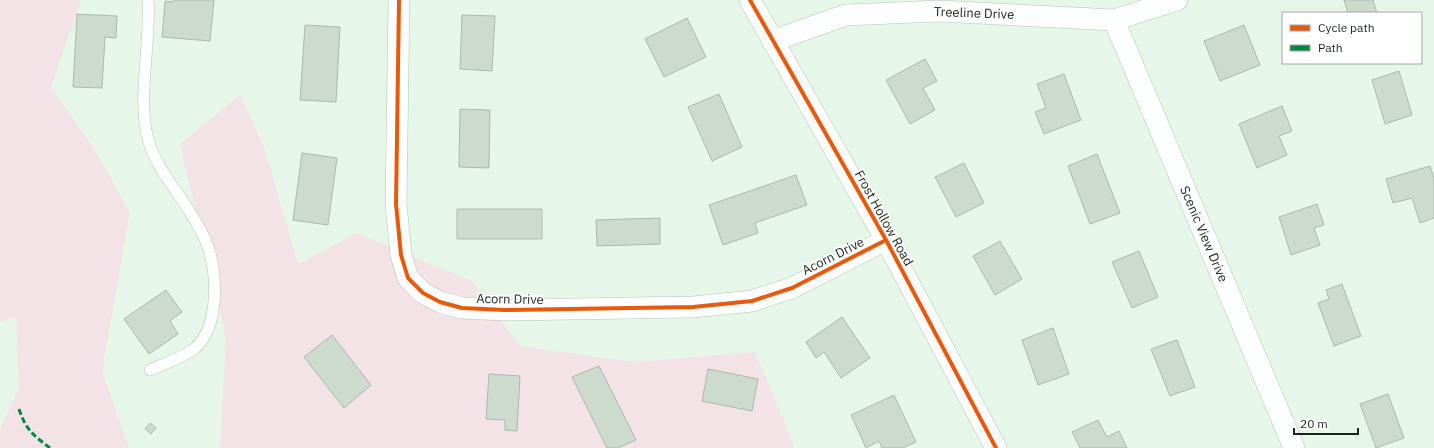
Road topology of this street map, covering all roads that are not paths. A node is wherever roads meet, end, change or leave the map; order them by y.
1 (148, 0) edge
2 (399, 0) edge
3 (750, 0) edge
4 (1177, 0) edge
5 (1114, 20) junction
6 (772, 40) junction
7 (886, 240) junction
8 (150, 370) dead end
9 (996, 448) edge
10 (1294, 448) edge

1 - 8 lane
2 - 7 street, Acorn Drive
3 - 6 street, Frost Hollow Road
4 - 5 street, Treeline Drive
5 - 6 street, Treeline Drive
5 - 10 street, Scenic View Drive
6 - 7 street, Frost Hollow Road
7 - 9 street, Frost Hollow Road

